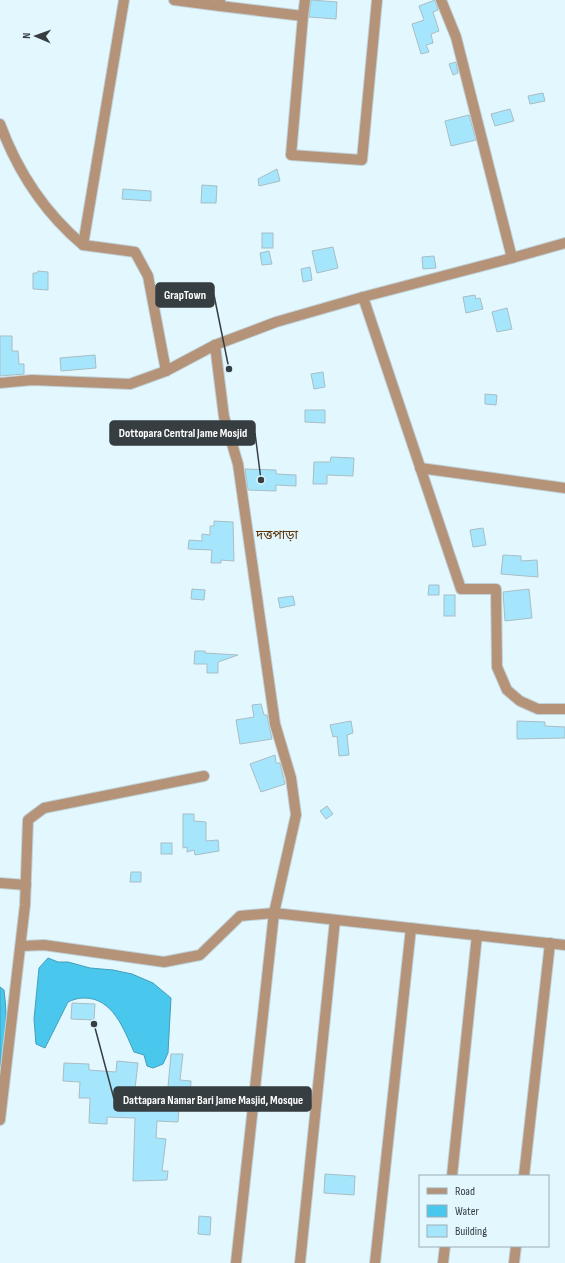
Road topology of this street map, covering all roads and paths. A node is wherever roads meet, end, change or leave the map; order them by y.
1 (124, 0) edge
2 (174, 0) edge
3 (305, 0) edge
4 (377, 0) edge
5 (441, 0) edge
6 (220, 3) edge
7 (303, 16) junction
8 (0, 124) edge
9 (565, 243) edge
10 (82, 245) junction
11 (512, 258) junction
12 (363, 297) junction
13 (215, 345) junction
14 (166, 371) junction
15 (0, 383) edge
16 (420, 468) junction
17 (565, 488) edge
18 (565, 709) edge
19 (204, 776) dead end
20 (0, 883) edge
21 (26, 885) junction
22 (274, 913) junction
23 (335, 920) junction
24 (411, 928) junction
25 (477, 936) junction
26 (550, 944) junction
27 (565, 945) edge
28 (21, 946) junction
29 (0, 1120) edge
30 (452, 1175) edge
31 (524, 1175) edge
32 (445, 1247) edge
33 (516, 1247) edge
34 (236, 1263) edge
35 (300, 1263) edge
36 (375, 1263) edge
37 (443, 1263) edge
38 (514, 1263) edge

1 - 10 street
2 - 6 street
3 - 7 street
4 - 7 street
5 - 11 street
6 - 7 street
8 - 10 street
9 - 11 street
10 - 14 street
11 - 12 street
12 - 13 street
12 - 16 street
13 - 14 street
13 - 22 street
14 - 15 street
16 - 17 street
16 - 18 street
19 - 21 street
20 - 21 street
21 - 28 street
22 - 23 street
22 - 28 street
22 - 34 street
23 - 24 street
23 - 35 street
24 - 25 street
24 - 36 street
25 - 26 street
25 - 30 street
26 - 27 street
26 - 31 street
28 - 29 street
32 - 37 street
33 - 38 street

